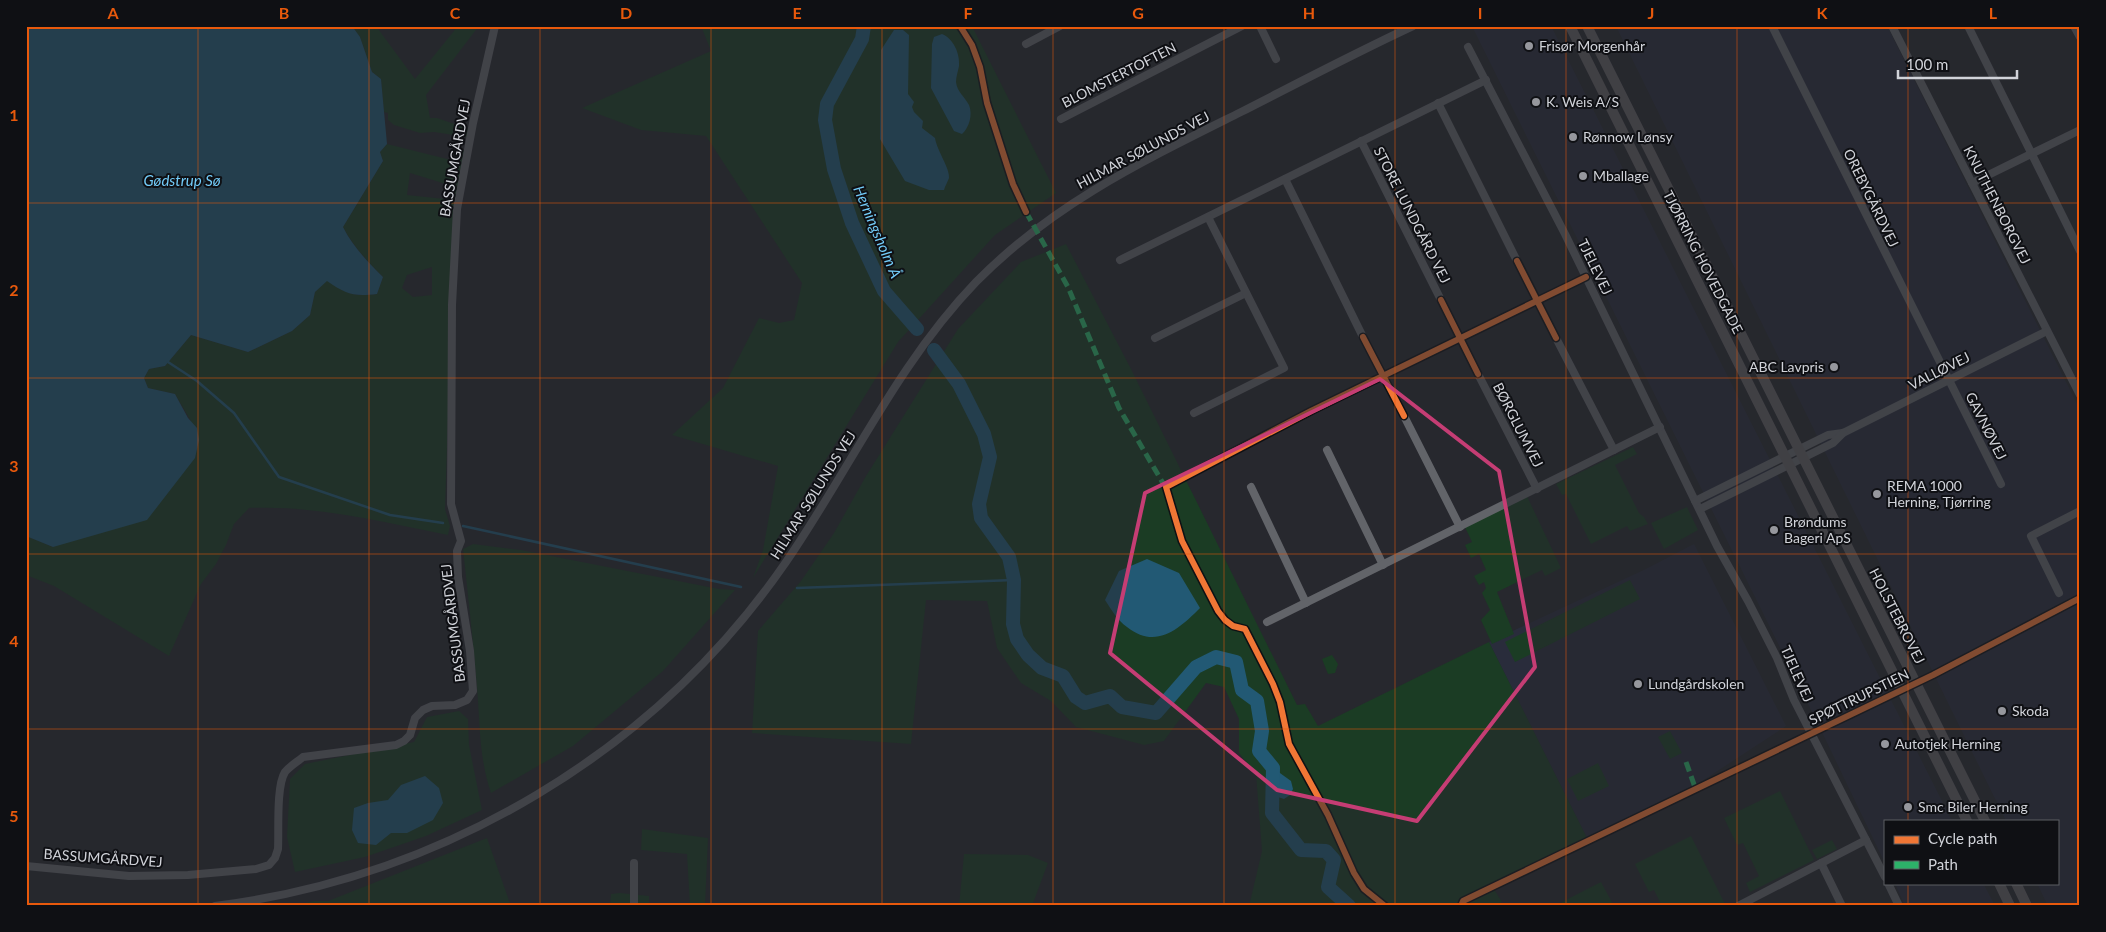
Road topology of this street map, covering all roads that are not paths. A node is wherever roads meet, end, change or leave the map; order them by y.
1 (495, 26) edge
2 (1060, 26) edge
3 (1242, 26) edge
4 (1260, 26) edge
5 (1409, 26) edge
6 (1413, 26) edge
7 (1570, 26) edge
8 (1587, 26) edge
9 (1772, 26) edge
10 (1892, 26) edge
11 (1968, 26) edge
12 (2074, 26) edge
13 (1396, 34) junction
14 (2080, 36) edge
15 (1026, 44) dead end
16 (1468, 47) dead end
17 (1276, 59) dead end
18 (1486, 80) junction
19 (1438, 103) junction
20 (1061, 119) dead end
21 (2080, 130) edge
22 (1361, 141) junction
23 (2032, 154) junction
24 (1285, 179) junction
25 (1972, 183) junction
26 (1208, 217) junction
27 (2080, 251) edge
28 (1120, 260) dead end
29 (1517, 261) dead end
30 (1246, 293) junction
31 (1441, 300) dead end
32 (2047, 331) junction
33 (1364, 337) dead end
34 (1155, 338) dead end
35 (1556, 338) dead end
36 (1478, 374) dead end
37 (1948, 380) junction
38 (2080, 395) edge
39 (1194, 413) dead end
40 (1404, 416) dead end
41 (1660, 427) junction
42 (1327, 450) dead end
43 (1614, 450) junction
44 (1800, 454) junction
45 (1787, 460) junction
46 (2001, 484) dead end
47 (1251, 487) dead end
48 (1537, 488) junction
49 (1696, 501) junction
50 (1700, 509) junction
51 (2080, 511) edge
52 (1460, 527) junction
53 (1383, 565) junction
54 (2059, 593) dead end
55 (1306, 603) junction
56 (1267, 622) dead end
57 (1967, 820) edge
58 (1984, 820) edge
59 (1866, 840) junction
60 (634, 863) dead end
61 (1821, 863) junction
62 (26, 866) edge
63 (1884, 875) edge
64 (1888, 884) edge
65 (1999, 884) edge
66 (2016, 884) edge
67 (1749, 903) edge
68 (215, 906) edge
69 (634, 906) edge
70 (1738, 906) edge
71 (1842, 906) edge
72 (1899, 906) edge
73 (2010, 906) edge
74 (2027, 906) edge

1 - 62 street, BASSUMGÅRDVEJ
2 - 15 street
3 - 20 street, BLOMSTERTOFTEN
4 - 17 street
5 - 13 street, HILMAR SØLUNDS VEJ
6 - 13 street, HILMAR SØLUNDS VEJ
7 - 45 main road, TJØRRING HOVEDGADE
8 - 44 main road, TJØRRING HOVEDGADE
9 - 37 street, OREBYGÅRDVEJ
10 - 25 street, KNUTHENBORGVEJ
11 - 23 street
12 - 14 street
13 - 68 street, HILMAR SØLUNDS VEJ
16 - 18 street, TJELEVEJ
18 - 19 street, STORE LUNDGÅRD VEJ
18 - 41 street, TJELEVEJ
19 - 22 street, STORE LUNDGÅRD VEJ
19 - 29 street
21 - 23 street
22 - 24 street, STORE LUNDGÅRD VEJ
22 - 31 street, STORE LUNDGÅRD VEJ
23 - 25 street
23 - 27 street
24 - 26 street, STORE LUNDGÅRD VEJ
24 - 33 street
25 - 32 street, KNUTHENBORGVEJ
26 - 28 street, STORE LUNDGÅRD VEJ
26 - 30 street
30 - 34 street
30 - 39 street
32 - 37 street, VALLØVEJ
32 - 38 street, KNUTHENBORGVEJ
35 - 43 street
36 - 48 street, BØRGLUMVEJ
37 - 44 street, VALLØVEJ
37 - 46 street, GAVNØVEJ
40 - 52 street
41 - 43 street, BØRGLUMVEJ
41 - 49 street, TJELEVEJ
42 - 53 street
43 - 48 street, BØRGLUMVEJ
44 - 45 street
44 - 58 main road, HOLSTEBROVEJ
45 - 49 street
45 - 50 street
45 - 57 main road, HOLSTEBROVEJ
47 - 55 street
48 - 52 street, BØRGLUMVEJ
49 - 50 street, TJELEVEJ
50 - 59 street, TJELEVEJ
51 - 54 street
52 - 53 street, BØRGLUMVEJ
53 - 55 street, BØRGLUMVEJ
55 - 56 street, BØRGLUMVEJ
59 - 61 street
59 - 63 street, TJELEVEJ
60 - 69 street
61 - 67 street
61 - 71 street
64 - 72 street
65 - 73 main road
66 - 74 main road
67 - 70 street

